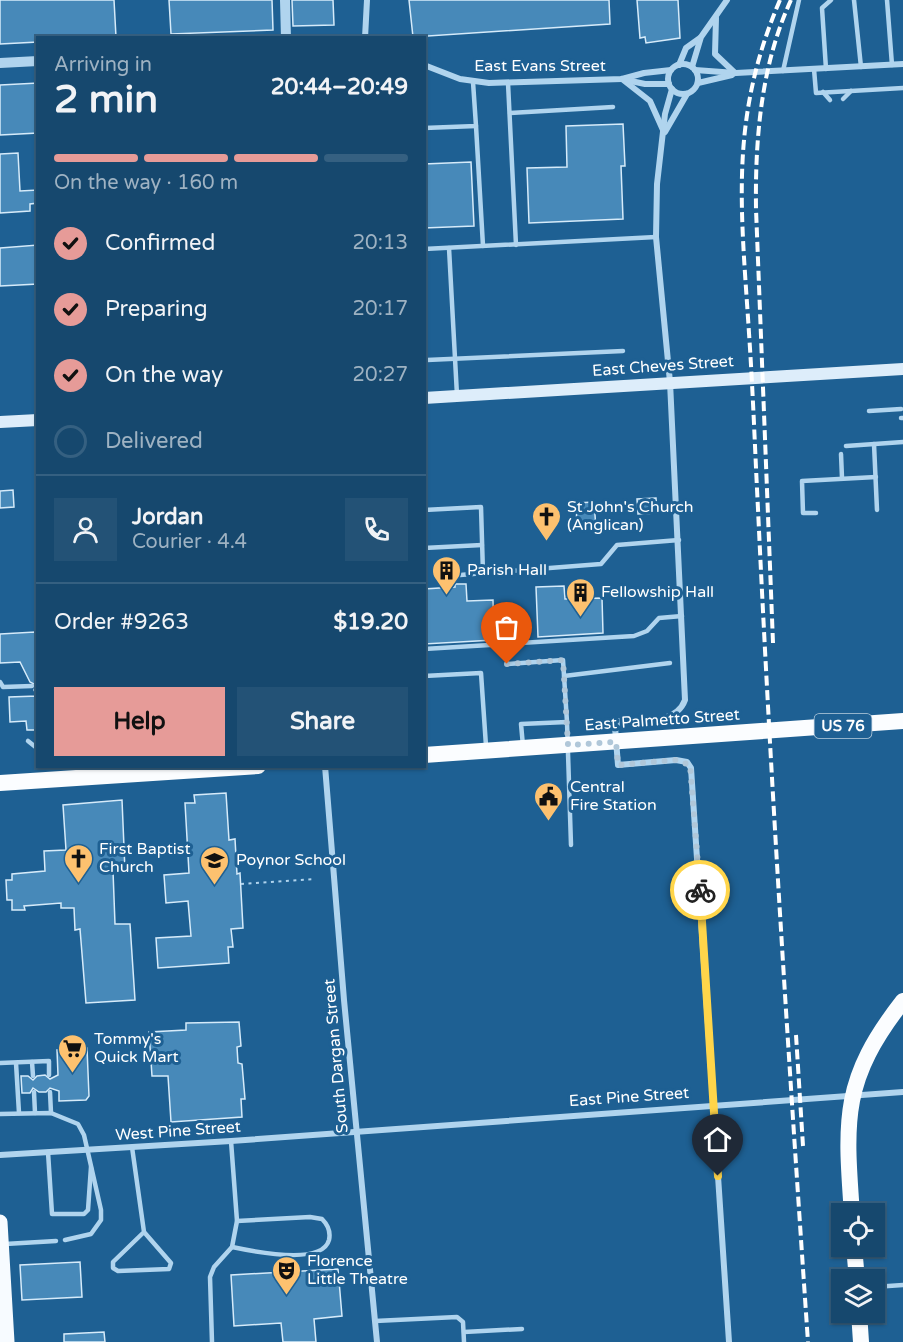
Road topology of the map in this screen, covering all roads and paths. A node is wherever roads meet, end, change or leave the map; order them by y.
1 (285, 0) edge
2 (367, 0) edge
3 (727, 0) edge
4 (799, 0) edge
5 (831, 0) edge
6 (854, 0) edge
7 (887, 0) edge
8 (717, 15) junction
9 (286, 36) edge
10 (365, 36) edge
11 (701, 37) junction
12 (36, 61) edge
13 (0, 63) edge
14 (679, 64) junction
15 (903, 64) edge
16 (892, 65) junction
17 (426, 66) edge
18 (861, 67) junction
19 (693, 68) junction
20 (814, 69) junction
21 (826, 69) junction
22 (671, 70) junction
23 (783, 71) junction
24 (736, 74) junction
25 (622, 79) junction
26 (473, 81) junction
27 (508, 83) junction
28 (698, 83) junction
29 (670, 86) junction
30 (903, 88) edge
31 (851, 91) junction
32 (823, 92) junction
33 (687, 94) junction
34 (843, 99) dead end
35 (830, 100) dead end
36 (613, 107) dead end
37 (510, 113) junction
38 (476, 126) junction
39 (426, 128) edge
40 (664, 133) junction
41 (656, 237) junction
42 (516, 244) junction
43 (483, 246) junction
44 (449, 248) junction
45 (426, 249) edge
46 (623, 351) dead end
47 (455, 359) junction
48 (427, 360) dead end
49 (903, 369) edge
50 (670, 382) junction
51 (457, 396) junction
52 (426, 398) edge
53 (901, 409) dead end
54 (869, 411) dead end
55 (36, 420) edge
56 (0, 422) edge
57 (903, 442) edge
58 (874, 444) junction
59 (846, 446) dead end
60 (841, 454) dead end
61 (876, 477) junction
62 (843, 478) junction
63 (426, 510) edge
64 (877, 510) dead end
65 (816, 513) dead end
66 (679, 540) junction
67 (482, 545) junction
68 (426, 548) edge
69 (483, 573) junction
70 (460, 575) dead end
71 (683, 616) junction
72 (508, 636) dead end
73 (521, 636) dead end
74 (528, 642) junction
75 (495, 644) junction
76 (426, 649) edge
77 (670, 663) dead end
78 (507, 664) dead end
79 (426, 676) edge
80 (564, 676) junction
81 (0, 682) edge
82 (32, 686) dead end
83 (903, 721) edge
84 (567, 722) junction
85 (28, 741) dead end
86 (616, 742) junction
87 (568, 745) junction
88 (36, 747) edge
89 (523, 748) junction
90 (487, 751) junction
91 (426, 755) edge
92 (228, 768) edge
93 (326, 768) edge
94 (0, 783) edge
95 (571, 845) dead end
96 (314, 879) dead end
97 (241, 884) dead end
98 (903, 1001) edge
99 (32, 1062) junction
100 (16, 1063) junction
101 (0, 1064) edge
102 (49, 1075) dead end
103 (33, 1076) dead end
104 (34, 1092) dead end
105 (50, 1092) dead end
106 (903, 1092) edge
107 (851, 1095) junction
108 (714, 1105) junction
109 (18, 1113) junction
110 (35, 1113) junction
111 (51, 1113) junction
112 (0, 1114) edge
113 (357, 1131) junction
114 (231, 1141) junction
115 (132, 1147) junction
116 (88, 1150) junction
117 (48, 1152) junction
118 (0, 1155) edge
119 (91, 1165) junction
120 (851, 1203) edge
121 (237, 1221) junction
122 (0, 1222) edge
123 (144, 1232) junction
124 (65, 1240) dead end
125 (56, 1241) dead end
126 (1, 1244) edge
127 (232, 1247) junction
128 (903, 1285) edge
129 (885, 1286) edge
130 (375, 1321) junction
131 (860, 1323) edge
132 (522, 1329) dead end
133 (464, 1332) junction
134 (8, 1342) edge
135 (212, 1342) edge
136 (377, 1342) edge
137 (464, 1342) edge
138 (729, 1342) edge
139 (861, 1342) edge

1 - 9 street
2 - 10 street
3 - 8 street
4 - 23 lane
5 - 21 lane
6 - 18 lane
7 - 16 lane
8 - 11 street
8 - 24 street
11 - 14 street
11 - 19 street
12 - 13 street
14 - 19 street
14 - 22 street
15 - 16 street
16 - 18 street
17 - 26 street, East Evans Street
18 - 21 street
19 - 24 street
19 - 28 street
20 - 21 street
20 - 23 street
20 - 32 lane
22 - 25 street, East Evans Street
22 - 29 street
23 - 24 street
24 - 28 street
25 - 27 street, East Evans Street
25 - 29 street, East Evans Street
25 - 40 street
26 - 27 street, East Evans Street
26 - 38 lane
27 - 37 lane
28 - 33 street
29 - 33 street
29 - 40 street
30 - 31 lane
31 - 32 lane
31 - 34 lane
32 - 35 lane
33 - 40 street
36 - 37 lane
37 - 42 lane
38 - 39 lane
38 - 43 lane
40 - 41 street
41 - 42 lane
41 - 50 street
42 - 43 lane
43 - 44 lane
44 - 45 lane
44 - 47 lane
46 - 47 lane
47 - 48 lane
47 - 51 lane
49 - 50 main road, East Cheves Street
50 - 51 main road, East Cheves Street
50 - 66 street
51 - 52 main road, East Cheves Street
53 - 54 lane
55 - 56 main road
57 - 58 lane
58 - 59 lane
58 - 61 lane
60 - 62 lane
61 - 62 lane
61 - 64 lane
62 - 65 lane
63 - 67 lane
66 - 69 lane
66 - 71 street
67 - 68 lane
67 - 69 lane
69 - 70 lane
71 - 74 lane
71 - 86 street
72 - 75 lane
73 - 74 lane
74 - 75 lane
75 - 76 lane
77 - 80 lane
78 - 80 lane
79 - 90 lane
80 - 84 lane
81 - 82 lane
83 - 86 highway, East Palmetto Street / US 76
84 - 87 lane
84 - 89 lane
85 - 88 lane
86 - 87 highway, East Palmetto Street / US 76
86 - 108 street
87 - 89 highway, East Palmetto Street / US 76
87 - 95 lane
89 - 90 highway, East Palmetto Street / US 76
90 - 91 highway, East Palmetto Street / US 76
92 - 94 highway
93 - 113 street, South Dargan Street
96 - 97 path
98 - 107 highway
99 - 100 lane
99 - 102 lane
99 - 103 lane
100 - 101 lane
100 - 109 lane
104 - 110 lane
105 - 111 lane
106 - 107 street, East Pine Street
107 - 108 street, East Pine Street
107 - 120 highway
108 - 113 street, East Pine Street
108 - 138 street
109 - 110 lane
109 - 112 lane
110 - 111 lane
111 - 116 lane
113 - 114 street, West Pine Street
113 - 130 street, South Dargan Street
114 - 115 street, West Pine Street
114 - 121 lane
115 - 116 street, West Pine Street
115 - 123 lane
116 - 117 street, West Pine Street
116 - 119 lane
117 - 118 street, West Pine Street
117 - 119 lane
119 - 124 lane
121 - 127 lane
121 - 127 lane
122 - 126 main road
123 - 123 lane
125 - 126 lane
126 - 134 main road
127 - 135 lane
128 - 129 lane
130 - 133 lane
130 - 136 street, South Dargan Street
131 - 139 highway
132 - 133 lane
133 - 137 lane

